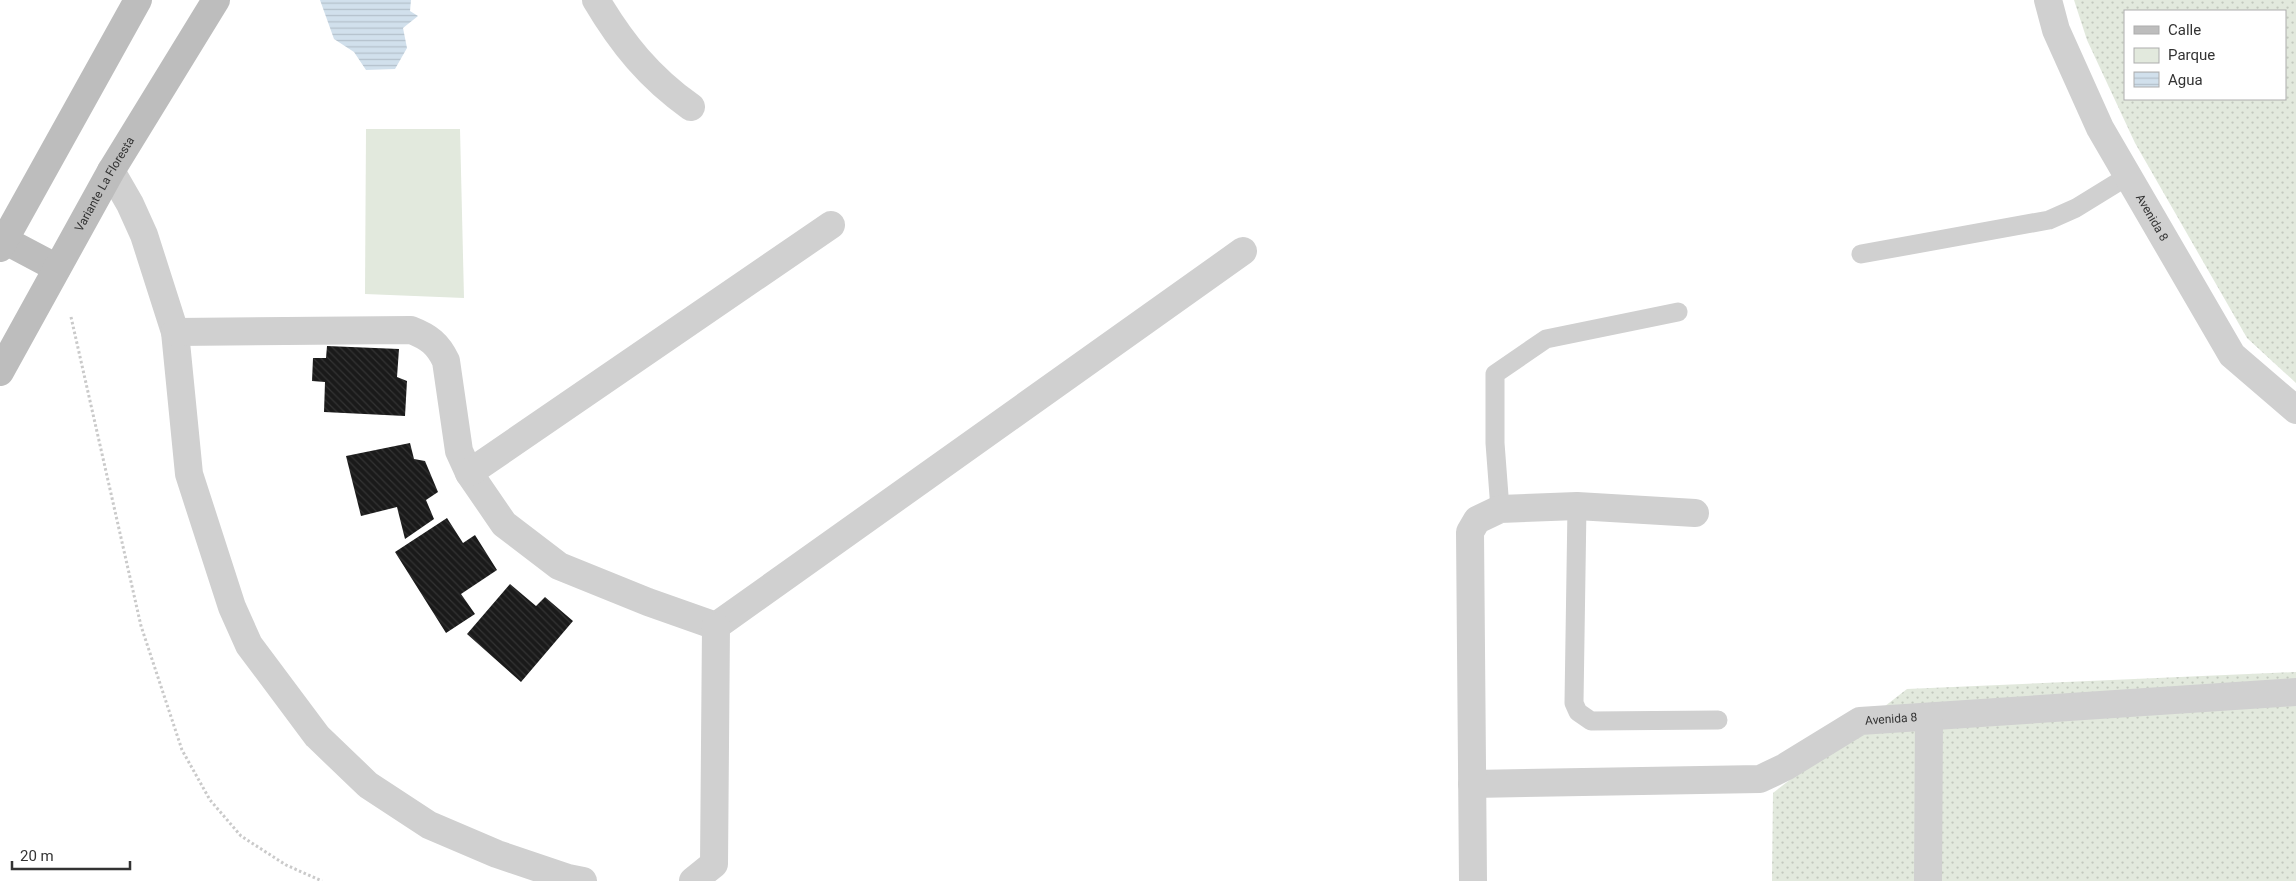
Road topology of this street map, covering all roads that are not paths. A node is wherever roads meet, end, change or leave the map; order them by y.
1 (138, 0) edge
2 (216, 0) edge
3 (596, 0) edge
4 (2048, 0) edge
5 (691, 107) dead end
6 (112, 170) junction
7 (2128, 176) junction
8 (831, 225) dead end
9 (2, 244) edge
10 (1243, 251) dead end
11 (1861, 254) dead end
12 (57, 268) junction
13 (1678, 312) dead end
14 (175, 332) junction
15 (0, 372) edge
16 (2296, 410) edge
17 (469, 473) junction
18 (1577, 506) junction
19 (1500, 509) junction
20 (1695, 513) dead end
21 (716, 626) junction
22 (2296, 692) edge
23 (1929, 717) junction
24 (1718, 720) dead end
25 (1472, 784) junction
26 (583, 881) edge
27 (694, 881) edge
28 (1473, 881) edge
29 (1928, 881) edge

1 - 9 main road
2 - 6 main road, Variante La Floresta
3 - 5 street
4 - 7 street, Avenida 8
6 - 12 main road, Variante La Floresta
6 - 14 street
7 - 11 lane
7 - 16 street, Avenida 8
8 - 17 street
9 - 12 main road
10 - 21 street
12 - 15 main road, Variante La Floresta
13 - 19 lane
14 - 17 street
14 - 26 street
17 - 21 street
18 - 19 street
18 - 20 street
18 - 24 lane
19 - 25 street
21 - 27 street
22 - 23 street, Avenida 8
23 - 25 street, Avenida 8
23 - 29 street
25 - 28 street

